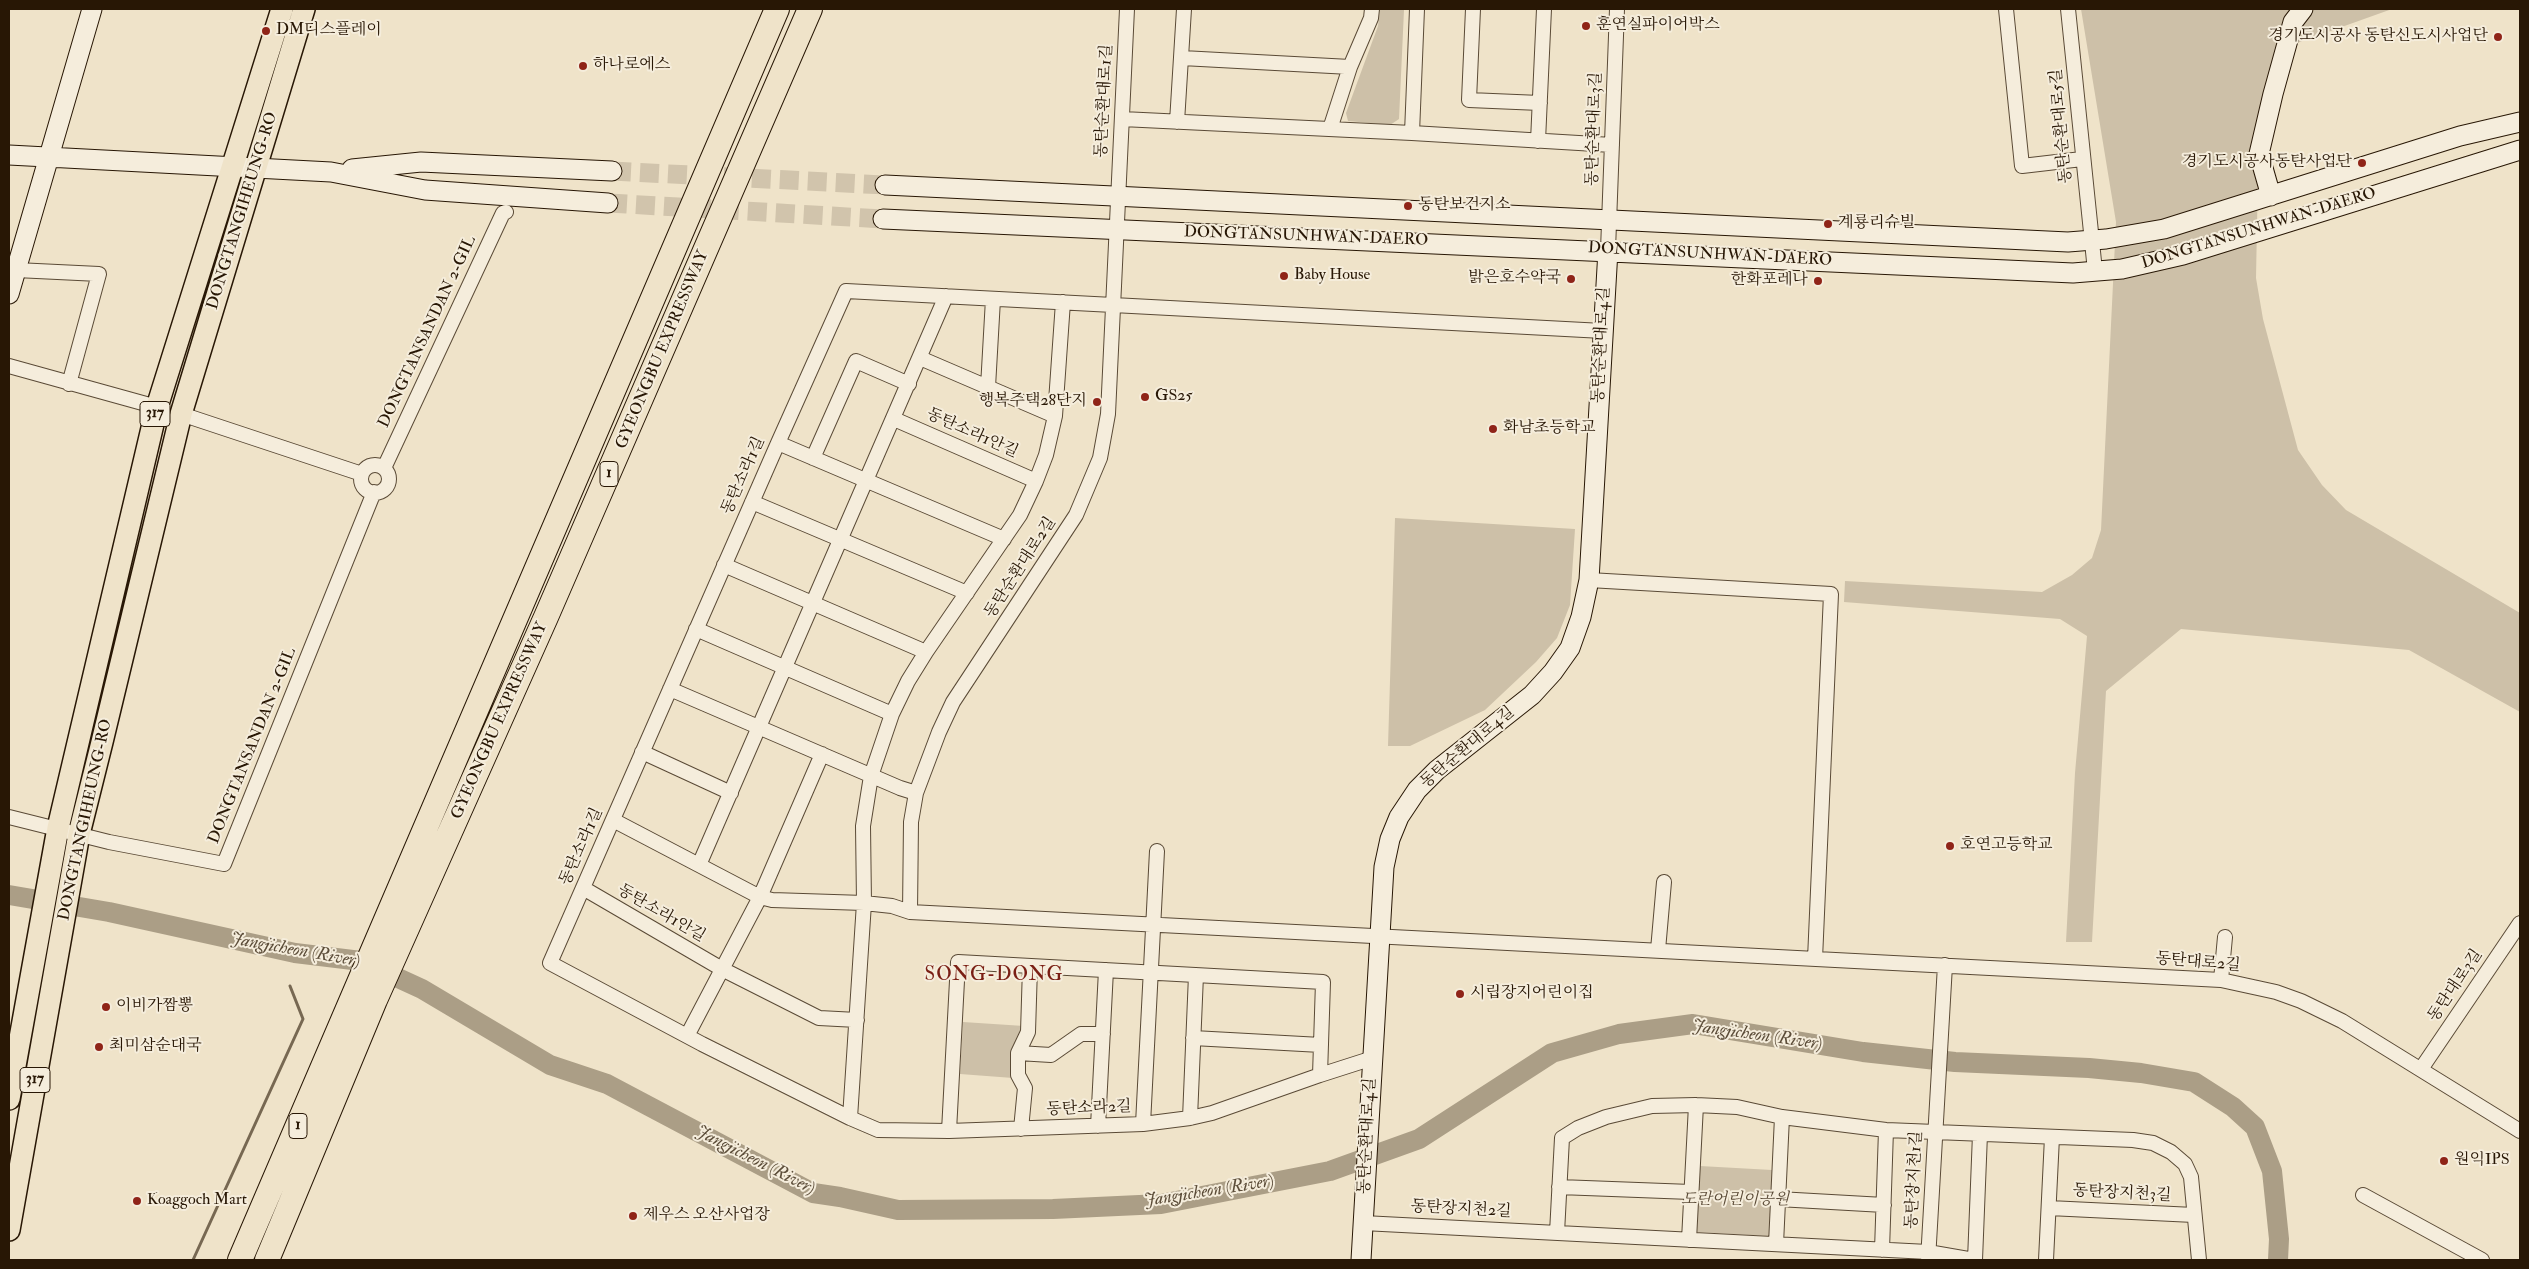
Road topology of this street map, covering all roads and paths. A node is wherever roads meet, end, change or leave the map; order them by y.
1 (92, 9) edge
2 (282, 9) edge
3 (304, 9) edge
4 (777, 9) edge
5 (810, 9) edge
6 (1127, 9) edge
7 (1184, 9) edge
8 (1372, 9) edge
9 (1418, 9) edge
10 (1473, 9) edge
11 (1544, 9) edge
12 (1618, 9) edge
13 (2006, 9) edge
14 (2068, 9) edge
15 (2304, 9) edge
16 (1182, 58) junction
17 (1350, 67) junction
18 (1540, 103) junction
19 (1122, 119) junction
20 (1177, 122) junction
21 (2520, 122) edge
22 (1330, 129) junction
23 (1412, 133) junction
24 (1538, 141) junction
25 (1612, 145) junction
26 (2520, 150) edge
27 (9, 156) edge
28 (48, 158) junction
29 (2082, 160) junction
30 (234, 166) junction
31 (257, 168) junction
32 (331, 172) junction
33 (612, 172) tunnel mouth
34 (885, 185) tunnel mouth
35 (1118, 196) junction
36 (2271, 196) junction
37 (608, 202) tunnel mouth
38 (506, 212) dead end
39 (1536, 216) junction
40 (883, 219) tunnel mouth
41 (1609, 219) junction
42 (1671, 223) junction
43 (1116, 229) junction
44 (2090, 240) junction
45 (1436, 243) junction
46 (1608, 250) junction
47 (1669, 253) junction
48 (16, 270) junction
49 (2095, 272) junction
50 (9, 294) edge
51 (946, 296) junction
52 (993, 299) junction
53 (1063, 302) junction
54 (1113, 305) junction
55 (1603, 331) junction
56 (920, 358) junction
57 (9, 366) edge
58 (69, 384) junction
59 (909, 384) junction
60 (988, 387) junction
61 (157, 407) junction
62 (181, 414) junction
63 (1055, 416) junction
64 (894, 419) junction
65 (778, 443) junction
66 (813, 458) junction
67 (384, 468) junction
68 (362, 474) junction
69 (867, 481) junction
70 (1036, 481) junction
71 (374, 492) junction
72 (752, 502) junction
73 (1004, 539) junction
74 (841, 540) junction
75 (724, 565) junction
76 (1589, 580) junction
77 (967, 592) junction
78 (814, 603) junction
79 (696, 629) junction
80 (926, 652) junction
81 (786, 668) junction
82 (670, 689) junction
83 (892, 714) junction
84 (760, 727) junction
85 (642, 752) junction
86 (822, 754) junction
87 (871, 776) junction
88 (731, 793) junction
89 (916, 793) junction
90 (9, 817) edge
91 (613, 820) junction
92 (58, 828) junction
93 (80, 834) junction
94 (1157, 851) dead end
95 (699, 865) junction
96 (1664, 882) dead end
97 (583, 888) junction
98 (760, 897) junction
99 (864, 903) junction
100 (910, 912) junction
101 (2520, 922) edge
102 (1154, 924) junction
103 (393, 933) junction
104 (1380, 936) junction
105 (2225, 937) dead end
106 (1658, 950) junction
107 (1815, 959) junction
108 (1945, 966) junction
109 (1030, 967) junction
110 (722, 970) junction
111 (1106, 970) junction
112 (1151, 972) junction
113 (1196, 975) junction
114 (2221, 980) junction
115 (365, 996) junction
116 (857, 1020) junction
117 (1103, 1034) junction
118 (687, 1036) junction
119 (1193, 1038) junction
120 (1321, 1045) junction
121 (1018, 1053) junction
122 (1373, 1058) junction
123 (2421, 1069) junction
124 (1320, 1075) junction
125 (9, 1099) edge
126 (1696, 1105) junction
127 (1782, 1117) junction
128 (850, 1118) junction
129 (1190, 1118) junction
130 (1143, 1124) junction
131 (1098, 1126) junction
132 (1021, 1129) junction
133 (1886, 1130) junction
134 (949, 1131) junction
135 (2520, 1131) edge
136 (1935, 1133) junction
137 (1980, 1134) junction
138 (2052, 1137) junction
139 (1559, 1187) junction
140 (1691, 1192) junction
141 (2363, 1194) dead end
142 (1778, 1198) junction
143 (1884, 1205) junction
144 (2049, 1208) junction
145 (2194, 1215) junction
146 (1363, 1223) junction
147 (9, 1230) edge
148 (1557, 1233) junction
149 (1689, 1240) junction
150 (1776, 1244) junction
151 (1882, 1250) junction
152 (1928, 1256) edge
153 (240, 1260) edge
154 (267, 1260) edge
155 (1361, 1260) edge
156 (1974, 1260) edge
157 (2046, 1260) edge
158 (2200, 1260) edge
159 (2482, 1260) edge

1 - 28 main road
2 - 30 main road, DONGTANGIHEUNG-RO / 317
3 - 31 main road, DONGTANGIHEUNG-RO / 317
4 - 103 highway, GYEONGBU EXPRESSWAY / 1
5 - 103 highway, GYEONGBU EXPRESSWAY / 1
6 - 19 street, 동탄순환대로1길
7 - 16 street
8 - 17 street
9 - 23 street
10 - 18 street
11 - 18 street
12 - 25 street, 동탄순환대로3길
13 - 29 street
14 - 29 street, 동탄순환대로5길
15 - 36 main road
16 - 17 street
16 - 20 street
17 - 22 street
18 - 24 street
19 - 20 street
19 - 35 street, 동탄순환대로1길
20 - 22 street
21 - 36 main road, DONGTANSUNHWAN-DAERO
22 - 23 street
23 - 24 street
24 - 25 street
25 - 41 street, 동탄순환대로3길
26 - 49 main road, DONGTANSUNHWAN-DAERO
27 - 28 main road
28 - 30 main road
28 - 48 main road
29 - 44 street, 동탄순환대로5길
30 - 31 main road
30 - 61 main road, DONGTANGIHEUNG-RO / 317
31 - 32 main road
31 - 62 main road, DONGTANGIHEUNG-RO / 317
32 - 33 main road
32 - 37 main road
34 - 35 main road, DONGTANSUNHWAN-DAERO
35 - 39 main road, DONGTANSUNHWAN-DAERO
35 - 43 street, 동탄순환대로1길
36 - 44 main road, DONGTANSUNHWAN-DAERO
38 - 67 street, DONGTANSANDAN 2-GIL
39 - 41 main road, DONGTANSUNHWAN-DAERO
39 - 45 main road
40 - 43 main road, DONGTANSUNHWAN-DAERO
41 - 42 main road, DONGTANSUNHWAN-DAERO
41 - 46 street, 동탄순환대로3길
42 - 44 main road, DONGTANSUNHWAN-DAERO
42 - 47 main road
43 - 45 main road, DONGTANSUNHWAN-DAERO
43 - 54 street, 동탄순환대로2길
44 - 49 street, 동탄순환대로5길
45 - 46 main road, DONGTANSUNHWAN-DAERO
46 - 47 main road, DONGTANSUNHWAN-DAERO
46 - 55 main road, 동탄순환대로4길
47 - 49 main road, DONGTANSUNHWAN-DAERO
48 - 50 main road
48 - 58 street
51 - 52 street, 동탄소라1길
51 - 56 street
51 - 65 street, 동탄소라1길
52 - 53 street, 동탄소라1길
52 - 60 street
53 - 54 street, 동탄소라1길
53 - 63 street
54 - 55 street, 동탄소라1길
54 - 89 street, 동탄순환대로2길
55 - 76 main road, 동탄순환대로4길
56 - 59 street
56 - 60 street
57 - 58 street
58 - 61 street
59 - 64 street
59 - 66 street
60 - 63 street
61 - 92 main road, DONGTANGIHEUNG-RO / 317
62 - 68 street
62 - 93 main road, DONGTANGIHEUNG-RO / 317
63 - 70 street
64 - 69 street
64 - 70 street, 동탄소라1안길
65 - 66 street
65 - 72 street, 동탄소라1길
66 - 69 street
67 - 68 street
67 - 71 street
68 - 71 street
69 - 73 street
69 - 74 street
70 - 73 street
71 - 93 street, DONGTANSANDAN 2-GIL
72 - 74 street
72 - 75 street, 동탄소라1길
73 - 77 street
74 - 77 street
74 - 78 street
75 - 78 street
75 - 79 street, 동탄소라1길
76 - 104 main road, 동탄순환대로4길
76 - 107 street
77 - 80 street
78 - 80 street
78 - 81 street
79 - 81 street
79 - 82 street, 동탄소라1길
80 - 83 street
81 - 83 street
81 - 84 street
82 - 84 street
82 - 85 street, 동탄소라1길
83 - 87 street
84 - 86 street
84 - 88 street
85 - 88 street
85 - 91 street, 동탄소라1길
86 - 87 street
86 - 98 street
87 - 89 street
87 - 99 street
88 - 95 street
89 - 100 street, 동탄순환대로2길
90 - 92 street, DONGTANSANDAN 2-GIL
91 - 95 street
91 - 97 street, 동탄소라1길
92 - 93 street, DONGTANSANDAN 2-GIL
92 - 125 main road, DONGTANGIHEUNG-RO / 317
93 - 147 main road, DONGTANGIHEUNG-RO / 317
94 - 102 street
95 - 98 street
96 - 106 street
97 - 110 street, 동탄소라1안길
97 - 118 street, 동탄소라1길
98 - 99 street
98 - 110 street
99 - 100 street
99 - 116 street
100 - 102 street, 동탄대로2길
101 - 123 street, 동탄대로3길
102 - 104 street, 동탄대로2길
102 - 112 street
103 - 115 highway, 1
104 - 106 street, 동탄대로2길
104 - 122 main road, 동탄순환대로4길
105 - 114 street
106 - 107 street, 동탄대로2길
107 - 108 street, 동탄대로2길
108 - 114 street, 동탄대로2길
108 - 136 street, 동탄장지천1길
109 - 111 street
109 - 121 street
109 - 134 street
110 - 116 street, 동탄소라1안길
110 - 118 street
111 - 112 street
111 - 117 street
112 - 113 street
112 - 130 street
113 - 119 street
113 - 120 street
114 - 123 street, 동탄대로2길
115 - 153 highway, 1
115 - 154 highway, 1
116 - 128 street
117 - 121 street
117 - 131 street
118 - 128 street, 동탄소라1길
119 - 120 street
119 - 129 street
120 - 124 street
121 - 132 street
122 - 124 street, 동탄소라2길
122 - 146 main road, 동탄순환대로4길
123 - 135 street, 동탄대로2길
124 - 129 street, 동탄소라2길
126 - 127 street
126 - 139 street
126 - 140 street
127 - 133 street
127 - 142 street
128 - 134 street, 동탄소라1길
129 - 130 street, 동탄소라2길
130 - 131 street, 동탄소라2길
131 - 132 street, 동탄소라2길
132 - 134 street, 동탄소라2길
133 - 136 street
133 - 143 street
136 - 137 street, 동탄장지천3길
136 - 152 street, 동탄장지천1길
137 - 138 street, 동탄장지천3길
137 - 156 street
138 - 144 street, 동탄장지천3길
138 - 145 street, 동탄장지천3길
139 - 140 street
139 - 148 street
140 - 149 street
141 - 159 street
142 - 143 street
142 - 150 street
143 - 151 street
144 - 145 street, 동탄장지천3길
144 - 157 street, 동탄장지천3길
145 - 158 street, 동탄장지천3길
146 - 148 street, 동탄장지천2길
146 - 155 main road, 동탄순환대로4길
148 - 149 street, 동탄장지천2길
149 - 150 street, 동탄장지천2길
150 - 151 street, 동탄장지천2길
151 - 152 street, 동탄장지천2길
152 - 156 street

